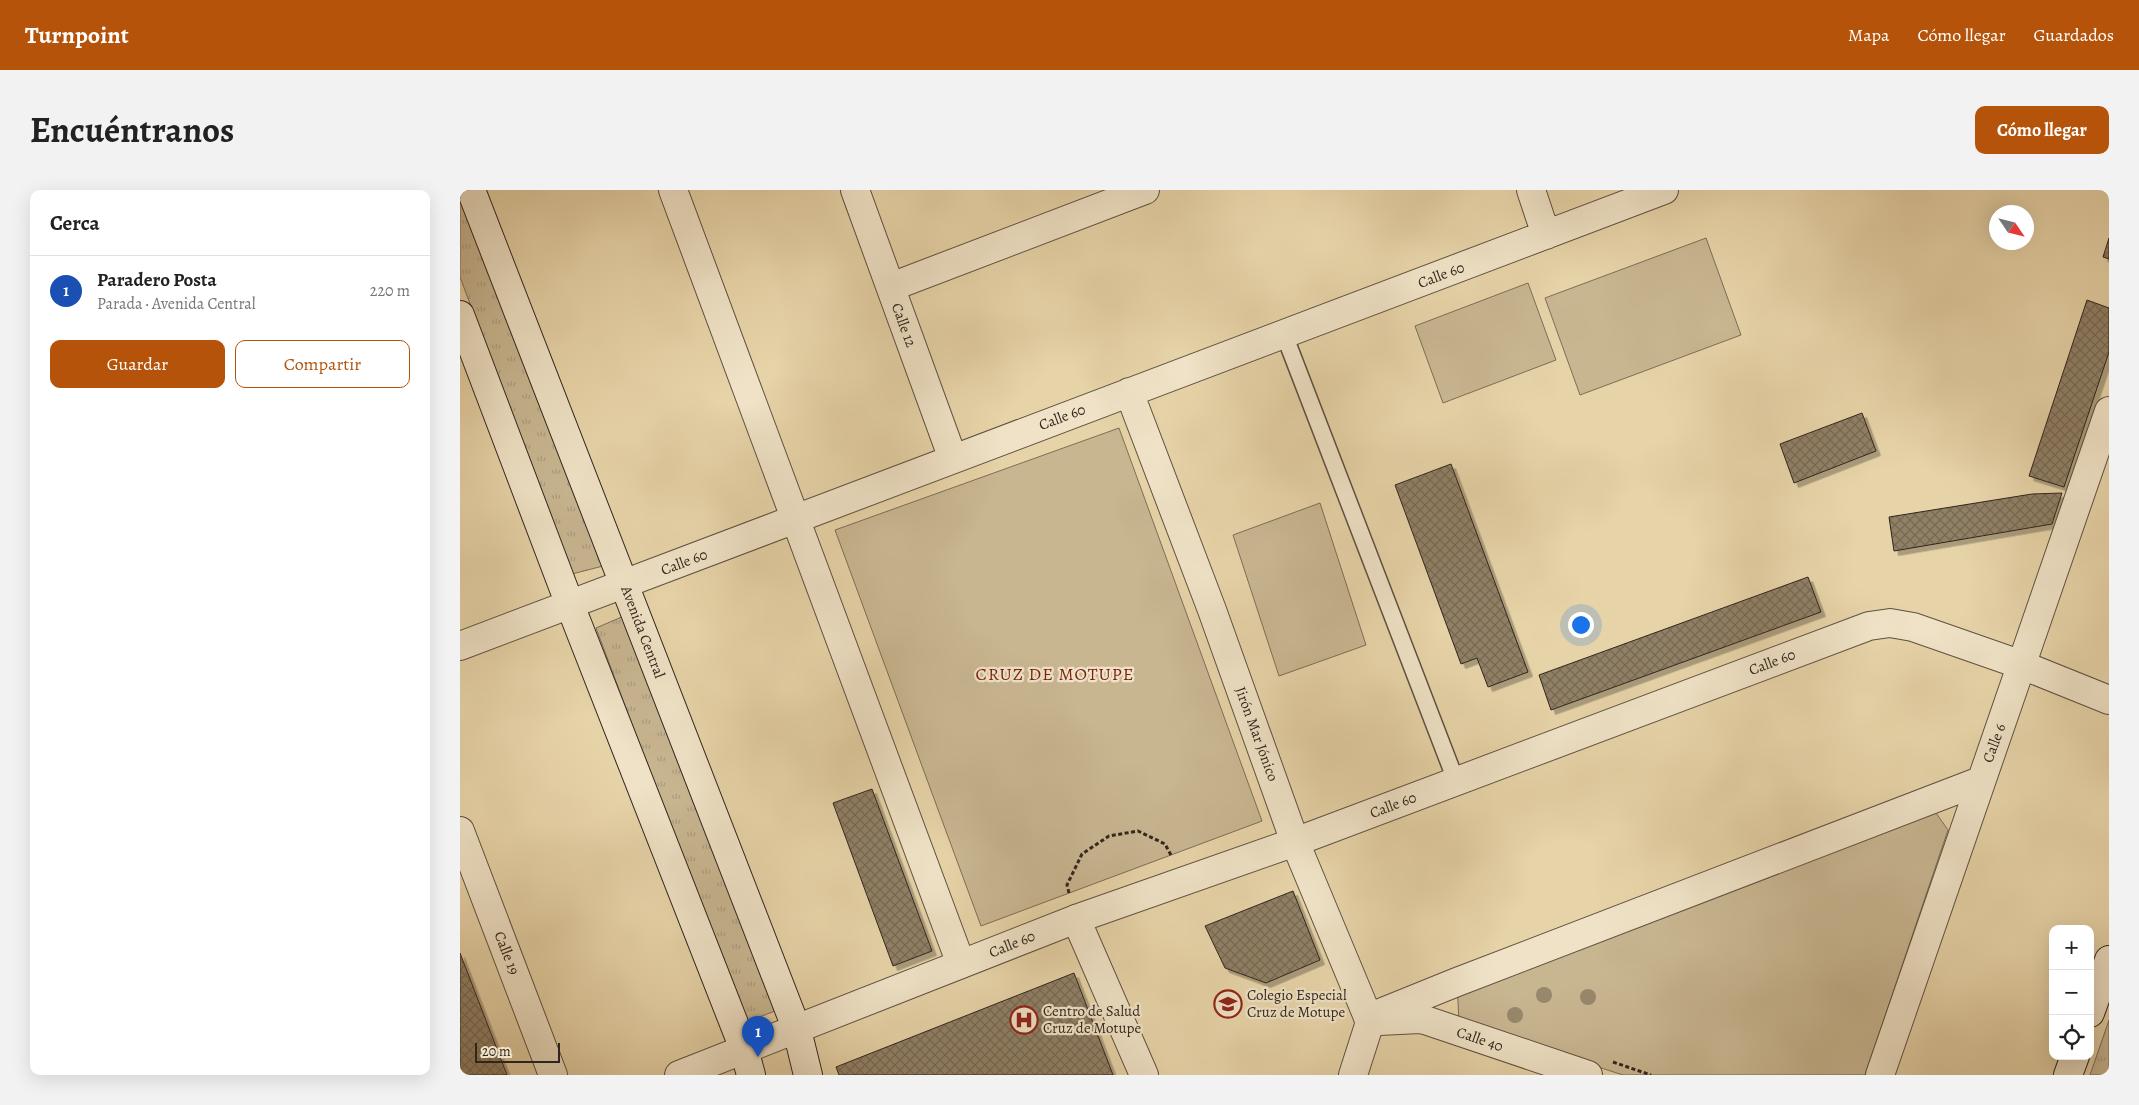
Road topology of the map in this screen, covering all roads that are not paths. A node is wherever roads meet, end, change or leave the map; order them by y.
1 (471, 190) edge
2 (673, 190) edge
3 (855, 190) edge
4 (1145, 190) edge
5 (1531, 190) edge
6 (1664, 190) edge
7 (1546, 235) junction
8 (891, 287) junction
9 (460, 315) edge
10 (1284, 334) junction
11 (1129, 392) junction
12 (2109, 411) edge
13 (953, 459) junction
14 (795, 519) junction
15 (624, 584) junction
16 (570, 604) junction
17 (460, 646) edge
18 (2022, 665) junction
19 (2109, 700) edge
20 (1456, 781) junction
21 (1980, 781) junction
22 (460, 831) edge
23 (1295, 842) junction
24 (1076, 919) junction
25 (2109, 960) edge
26 (961, 964) junction
27 (2094, 1002) edge
28 (1369, 1020) junction
29 (797, 1030) junction
30 (2074, 1060) edge
31 (748, 1062) edge
32 (553, 1075) edge
33 (679, 1075) edge
34 (808, 1075) edge
35 (1144, 1075) edge
36 (1353, 1075) edge
37 (1588, 1075) edge
38 (1880, 1075) edge
39 (2068, 1075) edge

1 - 15 street, Avenida Central
2 - 14 street
3 - 8 street, Calle 12
4 - 8 street
5 - 7 street
6 - 7 street, Calle 60
7 - 10 street, Calle 60
8 - 13 street, Calle 12
9 - 16 street
10 - 11 street, Calle 60
10 - 20 lane
11 - 13 street, Calle 60
11 - 23 street, Jirón Mar Jónico
12 - 18 street, Calle 6
13 - 14 street, Calle 60
14 - 15 street, Calle 60
14 - 26 street
15 - 16 street, Calle 60
15 - 29 street, Avenida Central
16 - 17 street, Calle 60
16 - 31 street
18 - 19 street, Calle 60
18 - 20 street, Calle 60
18 - 21 street, Calle 6
20 - 23 street, Calle 60
21 - 28 street
21 - 38 street, Calle 6
22 - 32 street, Calle 19
23 - 24 street, Calle 60
23 - 28 street, Jirón Mar Jónico
24 - 26 street, Calle 60
24 - 35 street
25 - 27 street
26 - 29 street, Calle 60
28 - 36 street
28 - 37 street, Calle 40
29 - 31 street, Calle 60
29 - 34 street, Avenida Central
30 - 39 street
31 - 33 street, Calle 60

